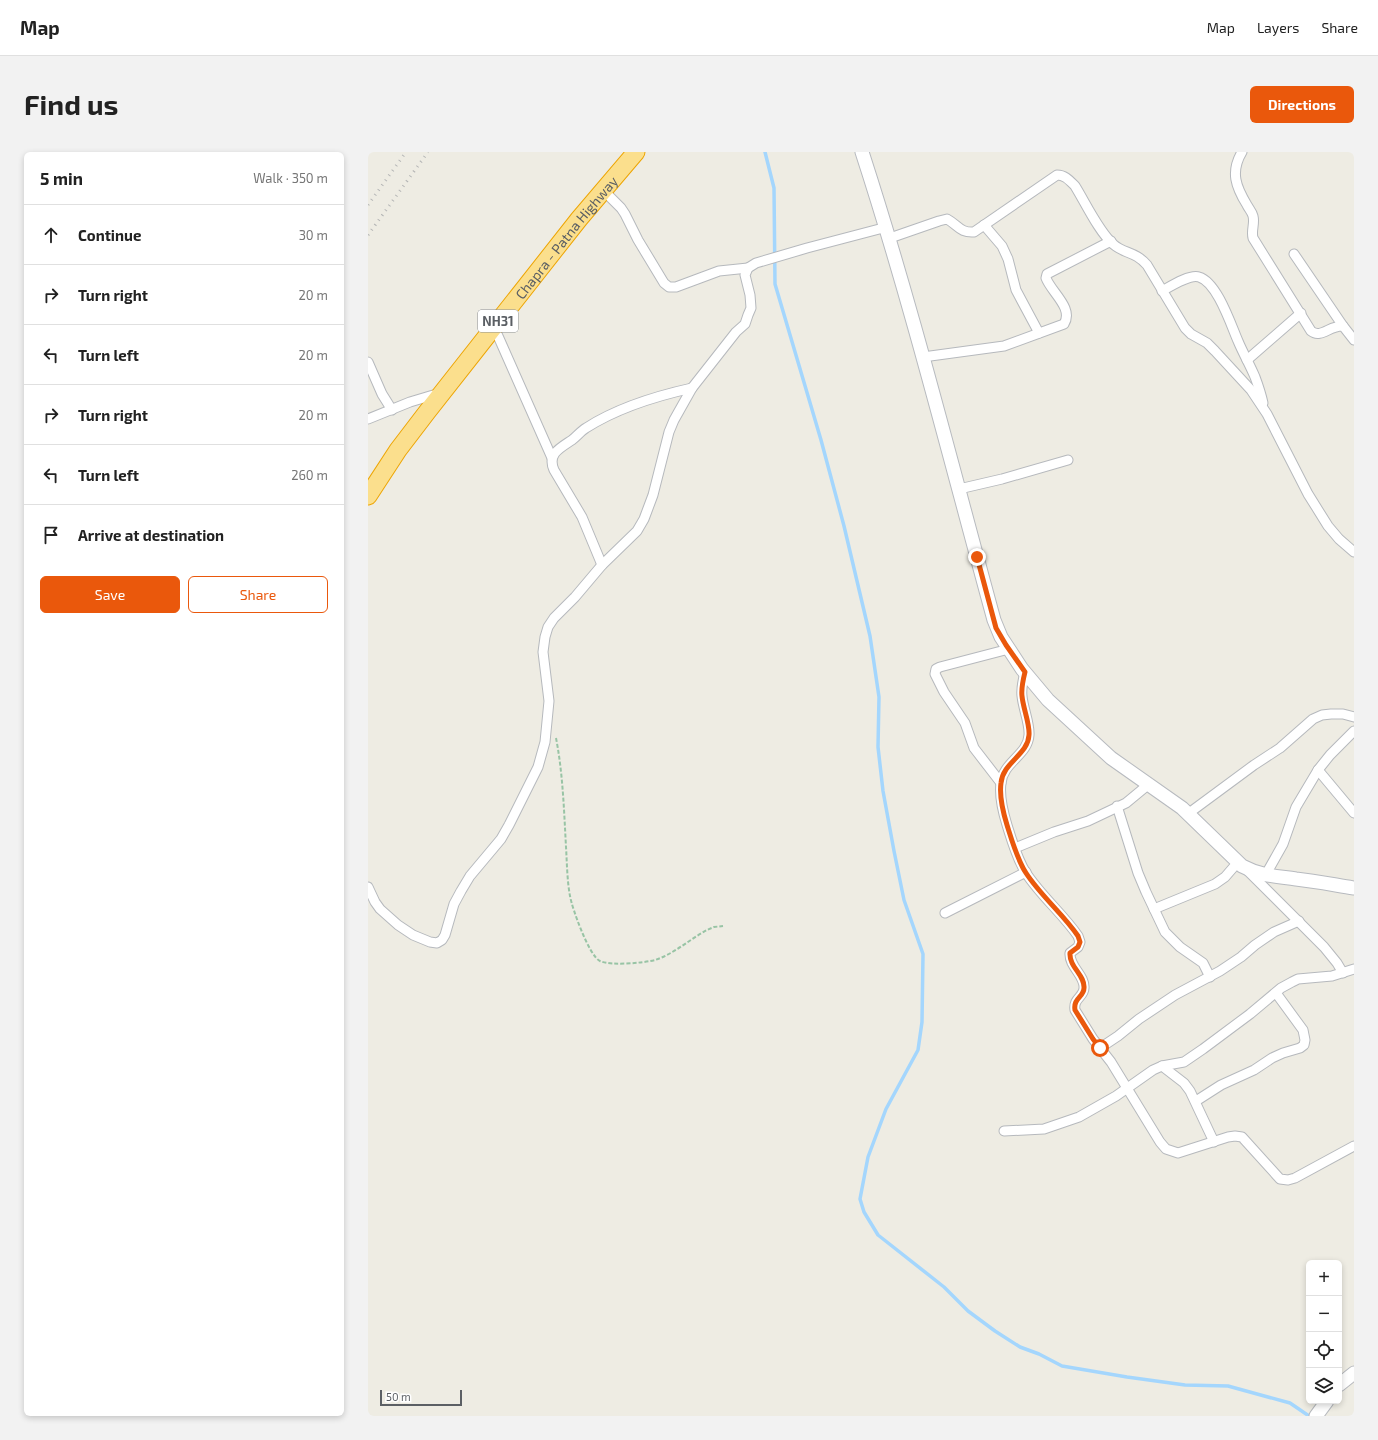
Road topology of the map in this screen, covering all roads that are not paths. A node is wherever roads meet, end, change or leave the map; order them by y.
1 (636, 152) edge
2 (862, 152) edge
3 (1242, 152) edge
4 (603, 190) junction
5 (984, 225) junction
6 (888, 233) junction
7 (1111, 241) junction
8 (1294, 254) dead end
9 (752, 266) junction
10 (1162, 291) junction
11 (1301, 313) junction
12 (1343, 326) junction
13 (494, 327) junction
14 (1039, 333) junction
15 (1354, 340) edge
16 (923, 356) junction
17 (1247, 360) junction
18 (368, 362) edge
19 (692, 388) junction
20 (443, 392) junction
21 (392, 410) junction
22 (1267, 414) junction
23 (368, 419) edge
24 (552, 458) junction
25 (1068, 460) dead end
26 (959, 488) junction
27 (368, 496) edge
28 (1354, 552) edge
29 (602, 565) junction
30 (1009, 649) junction
31 (1025, 672) junction
32 (1354, 717) edge
33 (1354, 731) edge
34 (1318, 770) junction
35 (1001, 783) junction
36 (1149, 784) junction
37 (1117, 806) junction
38 (1354, 813) edge
39 (1189, 814) junction
40 (1015, 848) junction
41 (1240, 864) junction
42 (1026, 872) junction
43 (1265, 876) junction
44 (368, 887) edge
45 (1354, 888) edge
46 (1154, 909) junction
47 (945, 913) dead end
48 (1298, 921) junction
49 (1354, 969) edge
50 (1343, 973) junction
51 (1210, 977) junction
52 (1276, 993) junction
53 (1100, 1048) junction
54 (1162, 1066) junction
55 (1126, 1089) junction
56 (1196, 1101) junction
57 (1004, 1131) dead end
58 (1214, 1142) junction
59 (1354, 1146) edge
60 (1354, 1373) edge
61 (1342, 1383) edge
62 (1325, 1404) edge
63 (1316, 1416) edge

1 - 4 highway, Chapra - Patna Highway / NH31
2 - 6 street
3 - 11 street
4 - 9 street
4 - 13 highway, Chapra - Patna Highway / NH31
5 - 6 street
5 - 7 street
5 - 14 street
6 - 9 street
6 - 16 street
7 - 10 street
7 - 14 street
8 - 12 street
9 - 19 street
10 - 17 street
10 - 22 street
11 - 12 street
11 - 17 street
12 - 15 street
13 - 20 highway, Chapra - Patna Highway / NH31
13 - 24 street
14 - 16 street
16 - 26 street
17 - 22 street
18 - 21 street
19 - 24 street
19 - 29 street
20 - 21 street
20 - 27 highway, Chapra - Patna Highway / NH31
21 - 23 street
22 - 28 street
24 - 29 street
25 - 26 street
26 - 30 street
29 - 44 street
30 - 31 street
30 - 35 street
31 - 35 street
31 - 36 street
32 - 39 street
33 - 34 street
34 - 38 street
34 - 43 street
35 - 40 street
36 - 37 street
36 - 39 street
37 - 40 street
37 - 46 street
39 - 41 street
40 - 42 street
41 - 43 street
41 - 46 street
41 - 48 street
42 - 47 street
42 - 53 street
43 - 45 street
46 - 51 street
48 - 50 street
48 - 51 street
49 - 50 street
50 - 52 street
51 - 53 street
52 - 54 street
52 - 56 street
53 - 55 street
54 - 55 street
54 - 56 street
55 - 57 street
55 - 58 street
56 - 58 street
58 - 59 street
60 - 61 street
62 - 63 street

